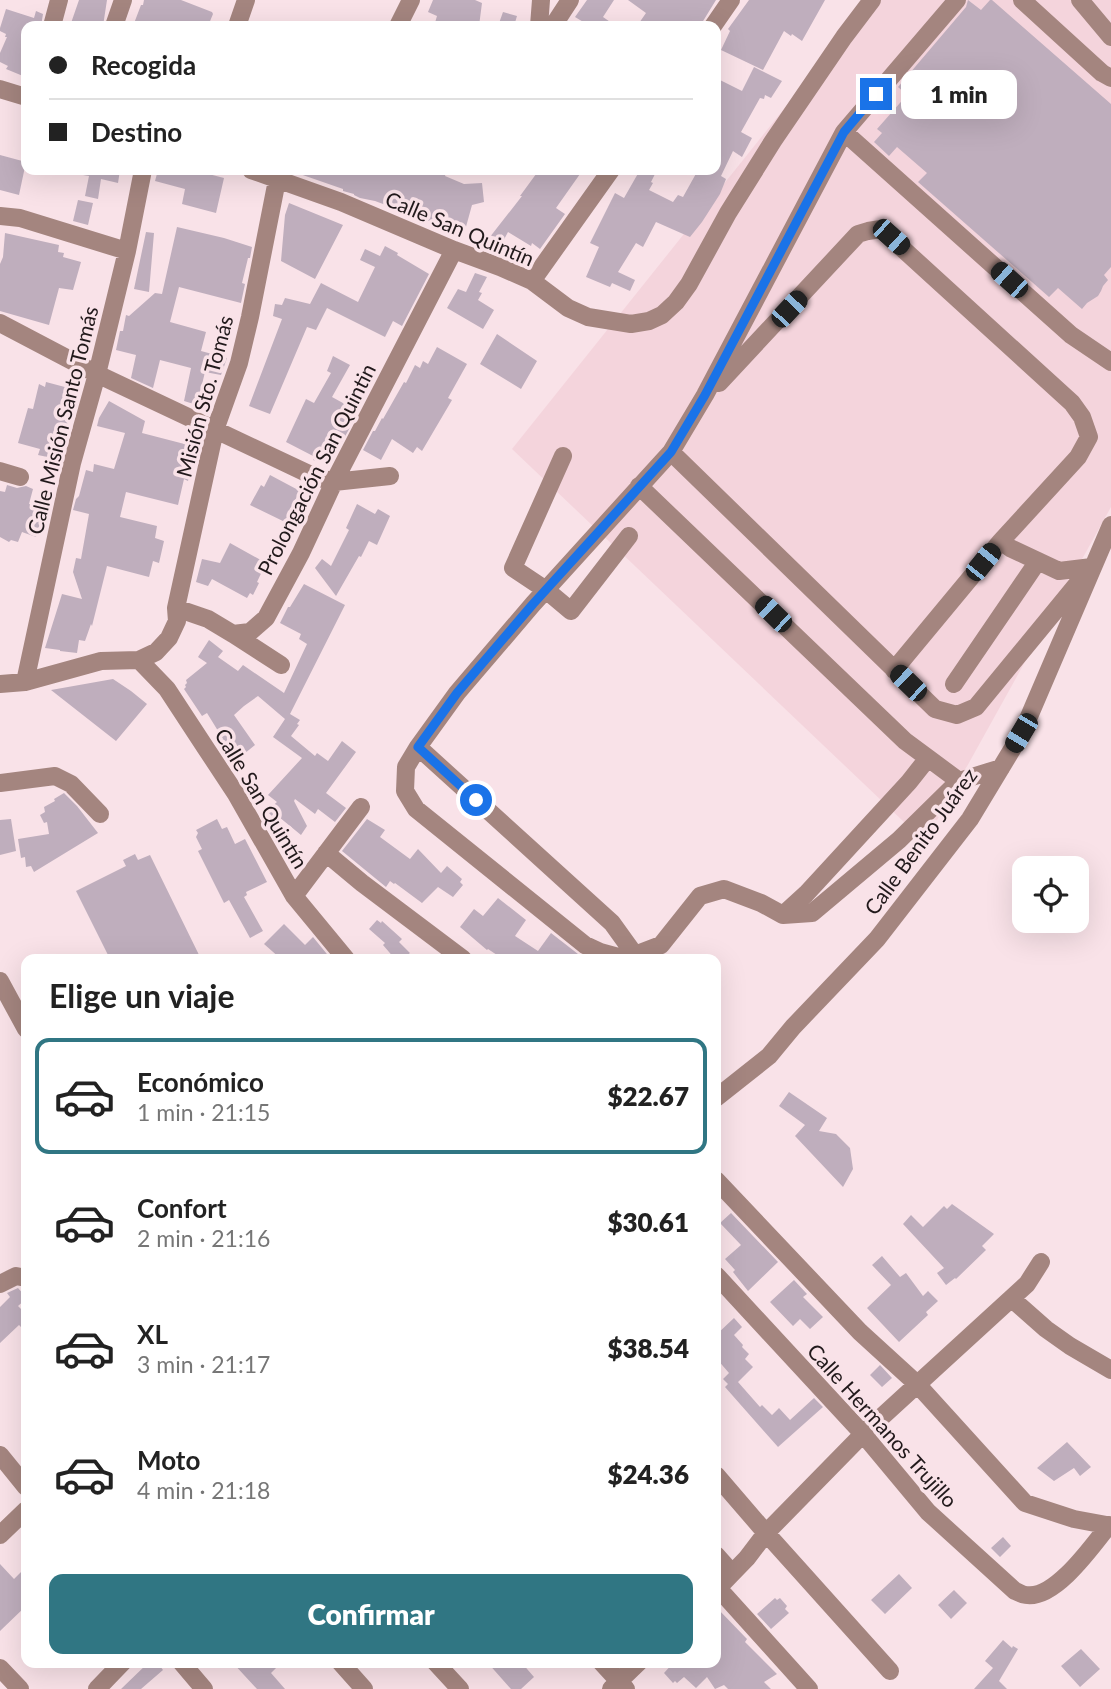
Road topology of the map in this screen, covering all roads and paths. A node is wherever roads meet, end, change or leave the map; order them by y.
1 (60, 0) edge
2 (123, 0) edge
3 (246, 0) edge
4 (411, 0) edge
5 (541, 0) edge
6 (570, 0) edge
7 (732, 0) edge
8 (872, 0) edge
9 (943, 0) edge
10 (957, 0) edge
11 (1022, 0) edge
12 (1080, 0) edge
13 (54, 21) edge
14 (116, 21) edge
15 (239, 21) edge
16 (400, 21) edge
17 (540, 21) edge
18 (555, 21) edge
19 (717, 21) edge
20 (924, 37) junction
21 (1111, 37) edge
22 (1111, 78) edge
23 (0, 89) edge
24 (21, 95) edge
25 (844, 132) junction
26 (143, 175) edge
27 (278, 175) edge
28 (280, 175) edge
29 (607, 175) edge
30 (0, 216) edge
31 (454, 250) junction
32 (127, 251) junction
33 (532, 281) junction
34 (0, 323) edge
35 (1109, 358) edge
36 (97, 374) junction
37 (701, 402) junction
38 (215, 430) junction
39 (671, 452) junction
40 (563, 456) dead end
41 (0, 471) edge
42 (390, 476) dead end
43 (20, 477) dead end
44 (334, 482) junction
45 (639, 486) junction
46 (1111, 525) edge
47 (629, 536) dead end
48 (1000, 541) junction
49 (1038, 561) junction
50 (1092, 567) junction
51 (545, 590) junction
52 (176, 608) junction
53 (233, 634) junction
54 (139, 660) junction
55 (281, 665) dead end
56 (894, 670) junction
57 (24, 682) junction
58 (0, 684) edge
59 (954, 684) dead end
60 (418, 747) junction
61 (928, 758) junction
62 (1001, 768) junction
63 (959, 781) junction
64 (0, 783) edge
65 (360, 807) dead end
66 (100, 814) dead end
67 (326, 853) junction
68 (294, 896) junction
69 (783, 915) junction
70 (342, 954) edge
71 (456, 954) edge
72 (607, 954) edge
73 (634, 954) edge
74 (638, 954) edge
75 (0, 981) edge
76 (21, 1020) edge
77 (721, 1094) edge
78 (721, 1185) edge
79 (1041, 1262) dead end
80 (21, 1277) edge
81 (721, 1280) edge
82 (0, 1284) edge
83 (1013, 1298) junction
84 (1111, 1370) edge
85 (917, 1384) junction
86 (863, 1434) junction
87 (0, 1455) edge
88 (21, 1481) edge
89 (721, 1481) edge
90 (21, 1515) edge
91 (1110, 1525) edge
92 (766, 1533) junction
93 (0, 1535) edge
94 (721, 1561) edge
95 (732, 1573) junction
96 (721, 1584) edge
97 (721, 1592) edge
98 (0, 1668) edge
99 (117, 1668) edge
100 (186, 1668) edge
101 (345, 1668) edge
102 (441, 1668) edge
103 (605, 1668) edge
104 (634, 1668) edge
105 (890, 1671) dead end
106 (618, 1686) edge
107 (20, 1689) edge
108 (97, 1689) edge
109 (204, 1689) edge
110 (364, 1689) edge
111 (460, 1689) edge
112 (809, 1689) edge

1 - 13 street
2 - 14 street
3 - 15 street
4 - 16 street
5 - 17 street
6 - 18 street
7 - 19 street
8 - 33 street, Calle San Quintín
9 - 20 street
10 - 20 street
11 - 22 street
12 - 21 street
20 - 25 street
23 - 24 street
25 - 35 street
25 - 37 street
26 - 32 street, Calle Misión Santo Tomás
27 - 38 street, Misión Sto. Tomás
28 - 31 street, Calle San Quintín
29 - 33 street
30 - 32 street
31 - 33 street, Calle San Quintín
31 - 44 street, Prolongación San Quintin
32 - 36 street, Calle Misión Santo Tomás
34 - 36 street
36 - 38 street
36 - 57 street, Calle Misión Santo Tomás
37 - 39 street
37 - 48 street
38 - 44 street
38 - 52 street, Misión Sto. Tomás
39 - 45 street
39 - 56 street
40 - 51 street
41 - 43 street
42 - 44 street
44 - 53 street, Prolongación San Quintin
45 - 51 street
45 - 61 street
46 - 50 street, Calle Benito Juárez
47 - 51 street
48 - 49 street
48 - 56 street
49 - 50 street
49 - 59 street
50 - 56 street
50 - 62 street, Calle Benito Juárez
51 - 60 street
52 - 53 street
52 - 54 street, Misión Sto. Tomás
53 - 55 street
54 - 57 street
54 - 68 street, Calle San Quintín
57 - 58 street
60 - 72 street
60 - 73 street
61 - 63 street
61 - 69 street
62 - 63 street
62 - 77 street, Calle Benito Juárez
63 - 69 street
64 - 66 street
65 - 67 street
67 - 68 street
67 - 71 street
68 - 70 street, Calle San Quintín
69 - 74 street
75 - 76 street
78 - 85 street
79 - 83 street
80 - 82 street
81 - 86 street, Calle Hermanos Trujillo
83 - 84 street
83 - 85 street
85 - 86 street
85 - 91 street
86 - 91 street, Calle Hermanos Trujillo
86 - 92 street
87 - 88 street
89 - 92 street
90 - 93 street
92 - 95 street
92 - 105 street
94 - 95 street
95 - 96 street
97 - 112 street
98 - 107 street
99 - 108 street
100 - 109 street
101 - 110 street
102 - 111 street
103 - 106 street
104 - 106 street

